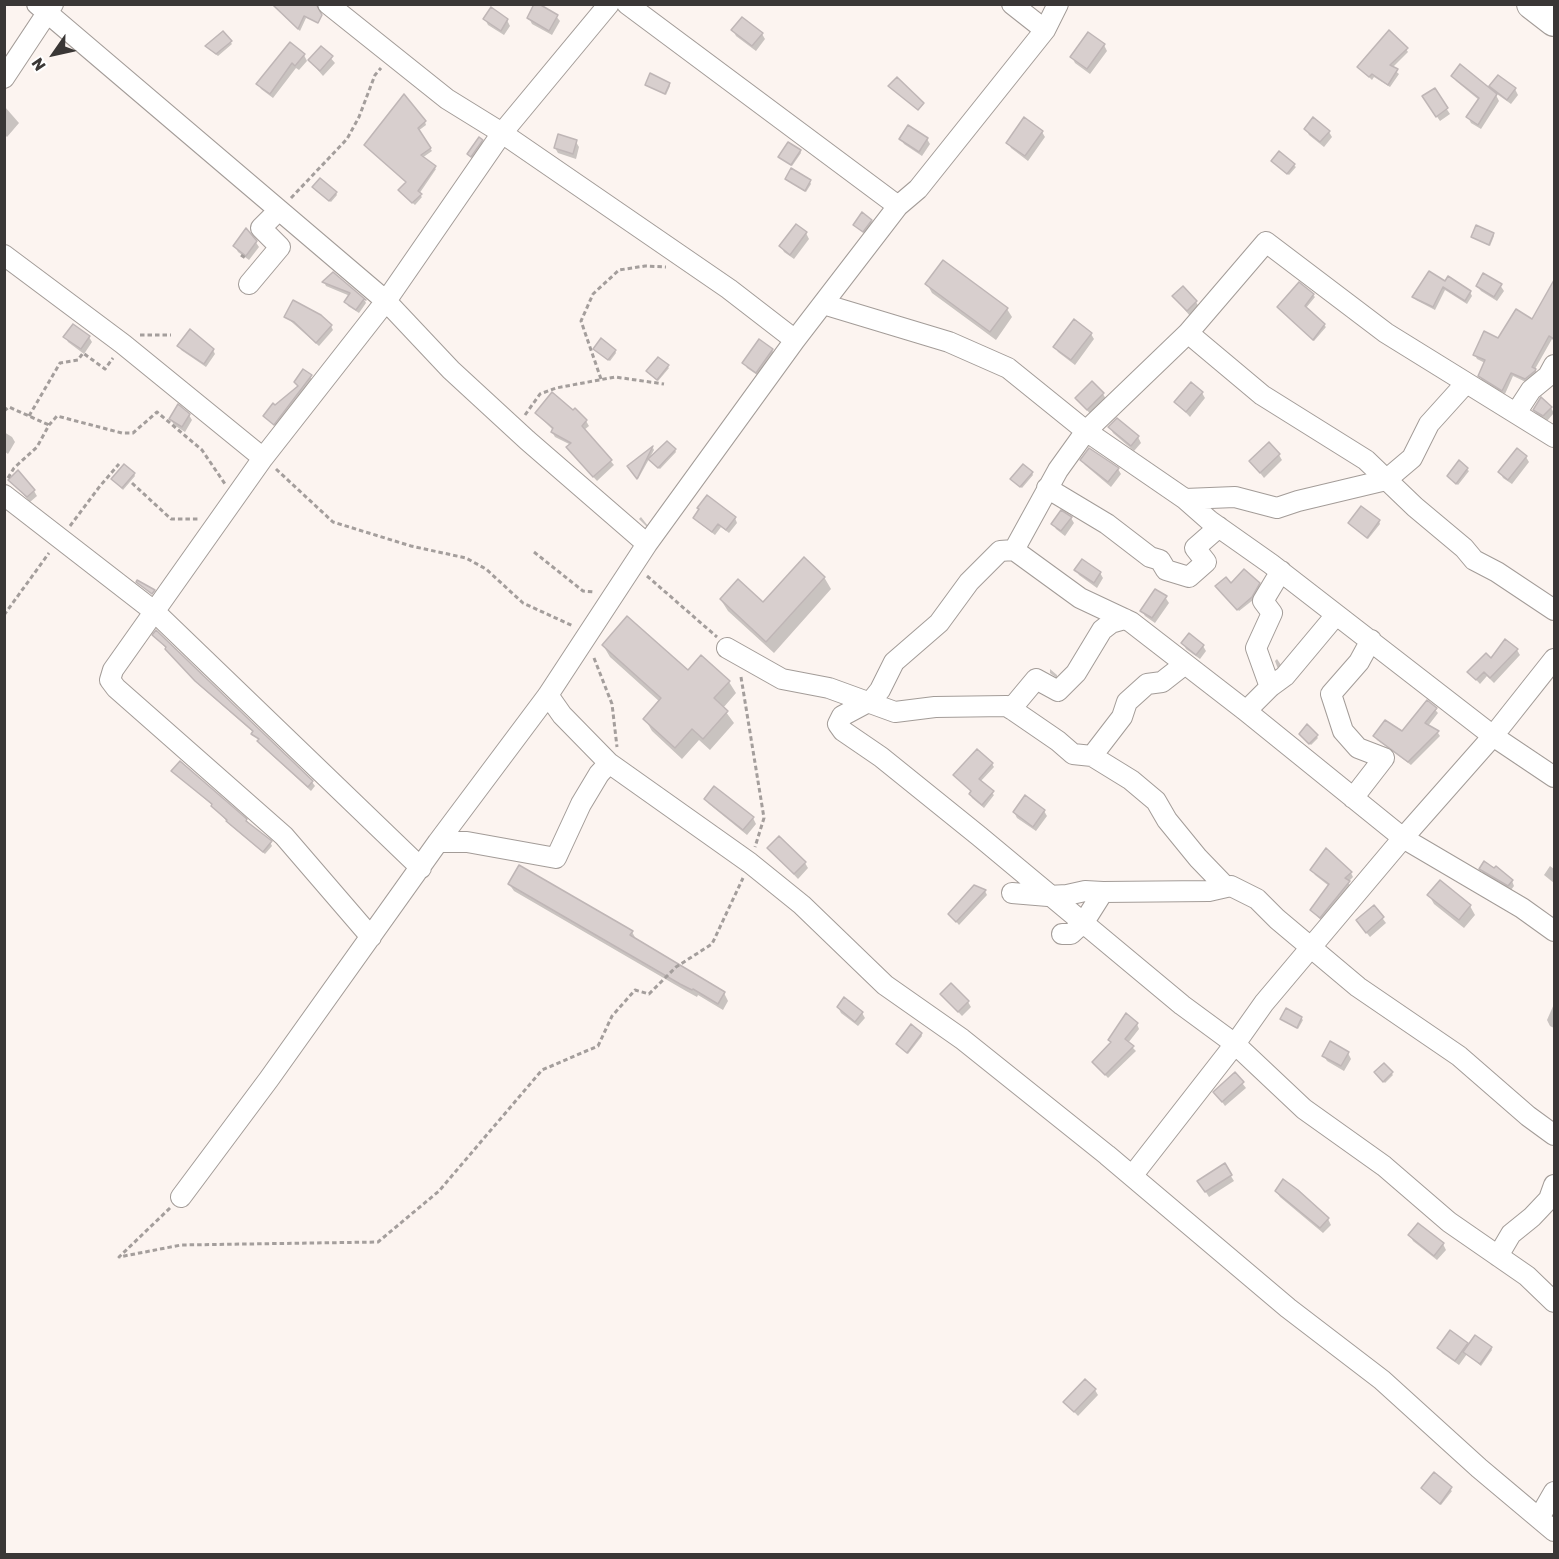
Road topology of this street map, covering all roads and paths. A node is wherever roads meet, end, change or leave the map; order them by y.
1 (328, 4) edge
2 (609, 4) edge
3 (627, 4) edge
4 (1012, 4) edge
5 (1058, 4) edge
6 (1532, 4) edge
7 (45, 7) edge
8 (1554, 21) edge
9 (1045, 30) junction
10 (391, 55) junction
11 (4, 78) edge
12 (502, 133) junction
13 (898, 206) junction
14 (279, 210) junction
15 (4, 255) edge
16 (675, 270) dead end
17 (249, 284) dead end
18 (386, 301) junction
19 (823, 304) junction
20 (1188, 333) junction
21 (171, 335) dead end
22 (795, 340) junction
23 (123, 345) junction
24 (1554, 365) edge
25 (601, 380) junction
26 (1466, 383) junction
27 (664, 384) dead end
28 (4, 411) edge
29 (1516, 413) junction
30 (29, 416) junction
31 (49, 426) junction
32 (515, 429) junction
33 (1086, 431) junction
34 (1554, 437) edge
35 (263, 458) junction
36 (119, 464) dead end
37 (1386, 480) junction
38 (4, 483) edge
39 (132, 483) dead end
40 (1047, 488) junction
41 (4, 495) edge
42 (236, 497) junction
43 (1185, 499) junction
44 (219, 520) junction
45 (1219, 527) junction
46 (60, 538) junction
47 (647, 544) junction
48 (1014, 550) junction
49 (534, 552) dead end
50 (1281, 571) junction
51 (613, 595) junction
52 (1554, 610) edge
53 (155, 612) junction
54 (4, 615) edge
55 (1336, 615) junction
56 (1125, 620) junction
57 (588, 633) junction
58 (1371, 640) junction
59 (727, 648) junction
60 (1554, 659) edge
61 (1185, 664) junction
62 (1270, 687) junction
63 (548, 695) junction
64 (868, 702) junction
65 (1011, 709) junction
66 (1246, 711) junction
67 (1493, 736) junction
68 (1092, 756) junction
69 (609, 763) junction
70 (1554, 777) edge
71 (1353, 798) junction
72 (1403, 838) junction
73 (438, 842) junction
74 (750, 863) junction
75 (421, 868) junction
76 (1226, 887) junction
77 (1103, 892) junction
78 (1012, 893) dead end
79 (1052, 896) junction
80 (1084, 922) junction
81 (1554, 932) edge
82 (1062, 934) dead end
83 (371, 937) junction
84 (1311, 947) junction
85 (1235, 1044) junction
86 (1554, 1135) edge
87 (1132, 1176) junction
88 (1554, 1185) edge
89 (181, 1197) joint
90 (1498, 1256) junction
91 (1554, 1302) edge
92 (1554, 1492) edge
93 (1539, 1518) junction
94 (1554, 1531) edge

1 - 10 street
2 - 12 street
3 - 13 street
4 - 9 street
5 - 9 street
6 - 8 highway
7 - 11 street
7 - 14 street
9 - 13 street
10 - 12 street
10 - 14 path
12 - 18 street
12 - 22 street
13 - 19 street
14 - 17 street
14 - 18 street
15 - 23 street
16 - 25 path
18 - 32 street
18 - 35 street
19 - 22 street
19 - 33 street
20 - 26 street
20 - 33 street
20 - 37 street
21 - 23 path
22 - 47 street
23 - 30 path
23 - 35 street
24 - 29 street
25 - 27 path
25 - 32 path
26 - 29 street
26 - 37 street
28 - 30 path
29 - 34 street
30 - 31 path
31 - 38 path
31 - 42 path
32 - 47 street
33 - 40 street
33 - 43 street
35 - 42 street
35 - 57 path
36 - 46 path
37 - 43 street
37 - 52 street
39 - 44 path
40 - 45 street
40 - 48 street
41 - 46 street
42 - 44 street
43 - 45 street
44 - 53 street
45 - 50 street
46 - 53 street
46 - 54 path
47 - 51 street
47 - 59 path
48 - 56 street
48 - 64 street
49 - 51 path
50 - 55 street
50 - 62 street
51 - 57 street
53 - 75 street
53 - 83 street
55 - 58 street
55 - 62 street
56 - 61 street
56 - 65 street
57 - 63 street
57 - 69 path
58 - 67 street
58 - 71 street
59 - 64 street
59 - 74 path
60 - 67 street
61 - 66 street
61 - 68 street
62 - 66 street
63 - 69 street
63 - 73 street
64 - 65 street
64 - 79 street
65 - 68 street
66 - 71 street
67 - 70 street
67 - 72 street
68 - 76 street
69 - 73 street
69 - 74 street
71 - 72 street
72 - 81 street
72 - 84 street
73 - 75 street
74 - 87 street
74 - 89 path
75 - 83 street
76 - 77 street
76 - 84 street
77 - 79 street
77 - 80 street
78 - 79 street
79 - 80 street
80 - 82 street
80 - 85 street
83 - 89 street
84 - 85 street
84 - 86 street
85 - 87 street
85 - 90 street
87 - 93 street
88 - 90 street
90 - 91 street
92 - 93 street
93 - 94 street

